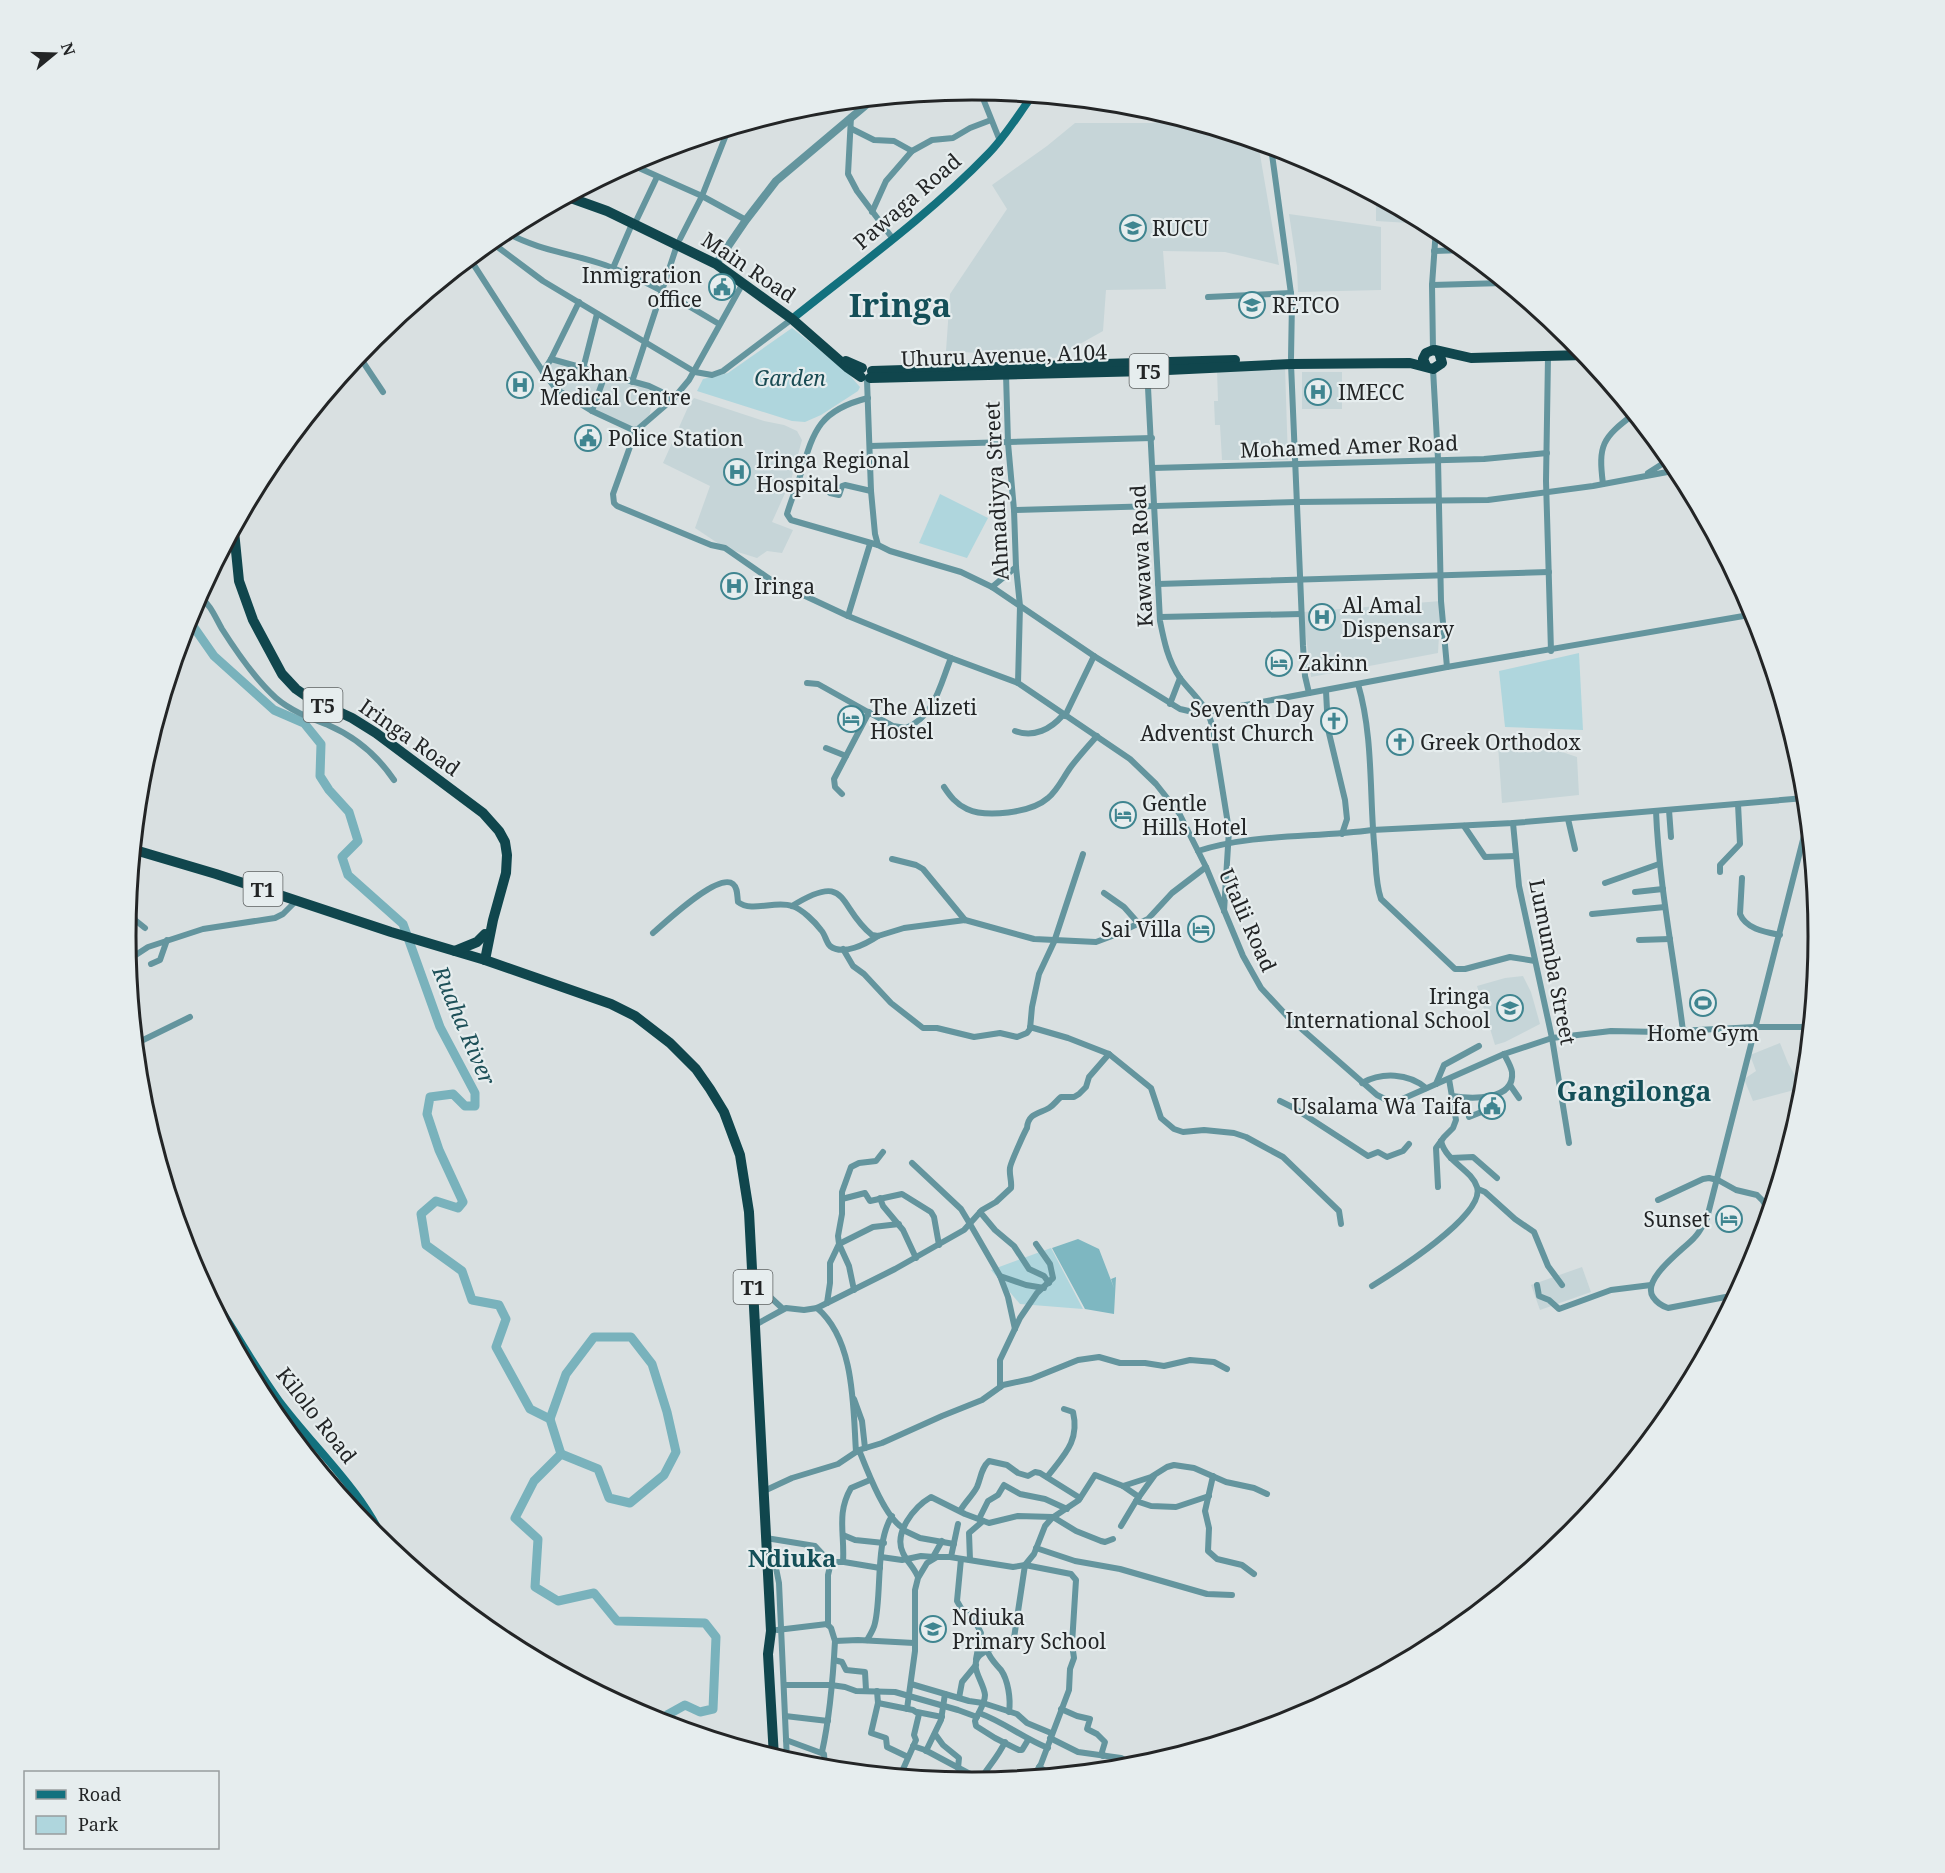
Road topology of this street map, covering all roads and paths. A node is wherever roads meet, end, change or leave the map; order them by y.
1 (984, 100) edge
2 (1027, 102) edge
3 (861, 108) edge
4 (851, 116) junction
5 (991, 120) junction
6 (852, 129) junction
7 (725, 139) edge
8 (999, 141) junction
9 (912, 151) junction
10 (1272, 157) edge
11 (641, 169) edge
12 (657, 177) junction
13 (702, 196) junction
14 (584, 197) edge
15 (578, 201) edge
16 (872, 212) junction
17 (746, 220) junction
18 (635, 221) junction
19 (515, 237) edge
20 (893, 239) junction
21 (1435, 240) edge
22 (679, 242) junction
23 (499, 248) edge
24 (1450, 250) edge
25 (1434, 251) junction
26 (718, 261) junction
27 (474, 265) edge
28 (613, 268) junction
29 (744, 282) junction
30 (1494, 283) edge
31 (1432, 285) junction
32 (662, 290) junction
33 (1291, 293) junction
34 (1208, 297) dead end
35 (579, 302) junction
36 (597, 314) junction
37 (794, 317) junction
38 (719, 324) junction
39 (645, 342) junction
40 (1432, 351) junction
41 (1574, 356) edge
42 (1548, 357) junction
43 (1471, 358) junction
44 (551, 359) junction
45 (1291, 361) junction
46 (364, 363) edge
47 (1147, 366) junction
48 (1432, 368) junction
49 (583, 369) junction
50 (543, 372) junction
51 (695, 372) junction
52 (1006, 374) junction
53 (604, 375) junction
54 (867, 375) junction
55 (632, 382) junction
56 (383, 392) dead end
57 (674, 398) junction
58 (868, 398) junction
59 (592, 411) junction
60 (1628, 418) edge
61 (636, 430) junction
62 (1152, 438) junction
63 (1008, 443) junction
64 (870, 446) junction
65 (1547, 453) junction
66 (1438, 459) junction
67 (1662, 464) edge
68 (1297, 465) junction
69 (1153, 468) junction
70 (1668, 472) edge
71 (1645, 476) junction
72 (1603, 484) junction
73 (871, 491) junction
74 (1547, 492) junction
75 (830, 493) dead end
76 (1439, 501) junction
77 (1298, 502) junction
78 (1155, 507) junction
79 (1014, 510) junction
80 (870, 543) junction
81 (235, 544) edge
82 (878, 545) junction
83 (1016, 567) junction
84 (1549, 572) junction
85 (1441, 575) junction
86 (1301, 580) junction
87 (1158, 584) junction
88 (992, 587) junction
89 (207, 603) edge
90 (1020, 606) junction
91 (1301, 614) junction
92 (848, 616) junction
93 (1744, 616) edge
94 (1160, 617) junction
95 (1551, 651) junction
96 (1094, 656) junction
97 (951, 658) junction
98 (1447, 668) junction
99 (1180, 678) junction
100 (1018, 682) junction
101 (807, 683) dead end
102 (1358, 684) junction
103 (1326, 691) junction
104 (1309, 693) junction
105 (1170, 704) junction
106 (869, 712) junction
107 (1208, 712) junction
108 (1064, 715) junction
109 (1015, 731) dead end
110 (1097, 736) junction
111 (826, 748) dead end
112 (846, 756) junction
113 (394, 780) dead end
114 (944, 787) dead end
115 (842, 794) dead end
116 (1796, 799) edge
117 (1738, 804) junction
118 (1668, 810) junction
119 (1656, 811) junction
120 (1568, 819) junction
121 (1513, 823) junction
122 (1464, 826) junction
123 (1372, 830) junction
124 (1342, 834) junction
125 (1671, 837) dead end
126 (1803, 842) edge
127 (1230, 844) junction
128 (1575, 849) dead end
129 (1198, 851) junction
130 (141, 852) edge
131 (1083, 854) dead end
132 (1516, 856) junction
133 (892, 859) dead end
134 (1659, 864) junction
135 (1206, 867) junction
136 (1720, 872) dead end
137 (1742, 878) dead end
138 (1605, 883) dead end
139 (1663, 889) junction
140 (1635, 892) dead end
141 (1104, 893) dead end
142 (297, 901) junction
143 (792, 906) junction
144 (1665, 907) junction
145 (1224, 912) junction
146 (1592, 914) dead end
147 (966, 920) junction
148 (137, 921) edge
149 (1140, 925) junction
150 (145, 928) dead end
151 (652, 933) dead end
152 (1780, 935) junction
153 (878, 936) junction
154 (488, 937) junction
155 (1670, 939) junction
156 (167, 940) junction
157 (1639, 940) dead end
158 (1054, 942) junction
159 (843, 949) junction
160 (450, 950) junction
161 (137, 954) edge
162 (482, 959) junction
163 (1535, 961) junction
164 (151, 964) dead end
165 (506, 968) junction
166 (190, 1017) dead end
167 (1755, 1027) junction
168 (1803, 1027) edge
169 (1030, 1028) junction
170 (1683, 1031) junction
171 (1552, 1038) junction
172 (143, 1039) edge
173 (1479, 1046) dead end
174 (1109, 1054) junction
175 (1504, 1054) junction
176 (1449, 1079) junction
177 (1362, 1083) junction
178 (1436, 1084) junction
179 (1510, 1085) junction
180 (1426, 1088) junction
181 (1452, 1096) junction
182 (1488, 1096) junction
183 (1519, 1098) dead end
184 (1280, 1101) dead end
185 (1469, 1117) dead end
186 (1441, 1141) junction
187 (1569, 1143) dead end
188 (1408, 1144) dead end
189 (882, 1152) dead end
190 (1451, 1158) junction
191 (912, 1163) dead end
192 (1497, 1178) dead end
193 (1718, 1180) junction
194 (1438, 1187) dead end
195 (1478, 1189) junction
196 (880, 1198) junction
197 (842, 1199) junction
198 (1659, 1200) dead end
199 (1764, 1204) edge
200 (980, 1212) junction
201 (899, 1224) junction
202 (970, 1224) junction
203 (1341, 1224) dead end
204 (838, 1244) junction
205 (1036, 1244) dead end
206 (939, 1245) junction
207 (916, 1258) junction
208 (1000, 1276) junction
209 (753, 1280) junction
210 (1046, 1285) junction
211 (1537, 1285) dead end
212 (1651, 1285) junction
213 (1372, 1286) dead end
214 (1562, 1286) dead end
215 (854, 1290) junction
216 (1726, 1297) edge
217 (826, 1303) junction
218 (817, 1308) junction
219 (783, 1309) junction
220 (755, 1325) junction
221 (1015, 1329) junction
222 (248, 1353) edge
223 (1227, 1370) dead end
224 (1000, 1387) junction
225 (854, 1399) junction
226 (1064, 1409) dead end
227 (860, 1450) junction
228 (1155, 1475) junction
229 (1213, 1476) junction
230 (1047, 1477) junction
231 (870, 1480) junction
232 (1124, 1486) junction
233 (764, 1491) junction
234 (1267, 1494) dead end
235 (1209, 1496) junction
236 (1080, 1498) junction
237 (1137, 1499) junction
238 (1067, 1509) junction
239 (960, 1511) junction
240 (892, 1516) junction
241 (1053, 1517) junction
242 (373, 1520) edge
243 (981, 1520) junction
244 (886, 1524) junction
245 (896, 1524) junction
246 (957, 1524) dead end
247 (1121, 1526) dead end
248 (903, 1529) junction
249 (843, 1535) junction
250 (765, 1538) junction
251 (1113, 1539) dead end
252 (942, 1541) junction
253 (884, 1543) junction
254 (954, 1544) junction
255 (1036, 1548) junction
256 (881, 1557) junction
257 (935, 1557) junction
258 (951, 1557) junction
259 (907, 1559) junction
260 (960, 1559) junction
261 (970, 1560) junction
262 (832, 1562) junction
263 (843, 1562) junction
264 (1025, 1565) junction
265 (880, 1568) junction
266 (1254, 1574) dead end
267 (918, 1578) junction
268 (1232, 1595) dead end
269 (828, 1625) junction
270 (776, 1630) junction
271 (867, 1640) junction
272 (835, 1641) junction
273 (914, 1643) junction
274 (987, 1650) junction
275 (834, 1660) junction
276 (976, 1663) junction
277 (911, 1684) junction
278 (831, 1685) junction
279 (784, 1686) junction
280 (866, 1690) junction
281 (877, 1691) junction
282 (945, 1694) junction
283 (909, 1696) junction
284 (959, 1698) junction
285 (983, 1702) junction
286 (878, 1703) junction
287 (944, 1706) junction
288 (907, 1709) junction
289 (1061, 1709) junction
290 (918, 1712) junction
291 (1009, 1712) junction
292 (978, 1715) junction
293 (785, 1716) junction
294 (942, 1717) junction
295 (828, 1721) junction
296 (934, 1733) junction
297 (1051, 1736) junction
298 (786, 1740) junction
299 (1028, 1740) junction
300 (1005, 1742) junction
301 (914, 1746) junction
302 (773, 1748) edge
303 (1048, 1748) junction
304 (787, 1751) edge
305 (926, 1751) junction
306 (822, 1752) junction
307 (1103, 1756) junction
308 (908, 1757) junction
309 (1122, 1758) edge
310 (825, 1759) edge
311 (1039, 1767) junction
312 (958, 1768) junction
313 (903, 1769) edge
314 (1043, 1769) edge
315 (1037, 1770) edge
316 (965, 1772) edge
317 (986, 1772) edge

1 - 5 street
2 - 8 main road, Pawaga Road
3 - 4 street
4 - 6 street
4 - 17 street
5 - 8 street
5 - 9 street
6 - 9 street
6 - 16 street
7 - 13 street
8 - 20 main road, Pawaga Road
9 - 16 street
10 - 33 street
11 - 12 street
12 - 13 street
12 - 18 street
13 - 17 street
13 - 22 street
14 - 18 highway
15 - 18 highway, Main Road
16 - 20 street
17 - 26 street
18 - 22 highway, Main Road
18 - 28 street
19 - 28 street
20 - 37 main road, Pawaga Road
21 - 25 street
22 - 26 highway, Main Road
22 - 32 street
23 - 35 street
24 - 25 street
25 - 31 street
26 - 29 highway, Main Road
26 - 37 highway
27 - 50 street
28 - 32 street
29 - 37 highway, Main Road
29 - 38 street
30 - 31 street
31 - 40 street
32 - 38 street
32 - 39 street
33 - 34 street
33 - 45 street
35 - 36 street
35 - 44 street
36 - 39 street
36 - 49 street
37 - 51 street
37 - 54 highway, Main Road
38 - 51 street
39 - 51 street
39 - 55 street
40 - 43 highway, T5
40 - 45 highway, Uhuru Avenue, A104 / T5
40 - 48 highway
40 - 48 highway
41 - 42 highway, T5
42 - 43 highway, T5
42 - 65 street
43 - 48 highway, T5
44 - 49 street
44 - 50 street
45 - 47 highway, Uhuru Avenue, A104 / T5
45 - 48 highway, Uhuru Avenue, A104 / T5
45 - 68 street
46 - 56 street
47 - 52 highway, Uhuru Avenue, A104 / T5
47 - 54 highway, Uhuru Avenue, A104 / T5
47 - 62 street, Kawawa Road
48 - 66 street
49 - 53 street
50 - 59 street
51 - 57 street
52 - 54 highway, Uhuru Avenue, A104 / T5
52 - 63 street, Ahmadiyya Street
53 - 55 street
53 - 59 street
54 - 58 street
55 - 57 street
57 - 61 street
58 - 64 street
58 - 80 street
59 - 61 street
60 - 72 street
61 - 92 street, Utalii Road
62 - 63 street
62 - 69 street, Kawawa Road
63 - 64 street
63 - 79 street, Ahmadiyya Street
64 - 73 street
65 - 66 street, Mohamed Amer Road
65 - 74 street
66 - 68 street, Mohamed Amer Road
66 - 76 street
67 - 71 street
68 - 69 street, Mohamed Amer Road
68 - 77 street
69 - 78 street, Kawawa Road
70 - 71 street
71 - 72 street
72 - 74 street
73 - 75 street
73 - 82 street
74 - 76 street
74 - 84 street
76 - 77 street
76 - 85 street
77 - 78 street
77 - 86 street
78 - 79 street
78 - 87 street, Kawawa Road
79 - 83 street, Ahmadiyya Street
80 - 82 street
80 - 92 street
81 - 154 highway, Iringa Road / T5
82 - 88 street
83 - 88 street
83 - 90 street, Ahmadiyya Street
84 - 85 street
84 - 95 street
85 - 86 street
85 - 98 street
86 - 87 street
86 - 91 street
87 - 94 street, Kawawa Road
88 - 90 street
89 - 113 street
90 - 96 street
90 - 100 street, Ahmadiyya Street
91 - 94 street
91 - 104 street
92 - 97 street, Utalii Road
93 - 95 street
94 - 99 street, Kawawa Road
95 - 98 street
96 - 105 street
96 - 108 street
97 - 100 street, Utalii Road
97 - 106 street
98 - 102 street
99 - 105 street
99 - 107 street, Kawawa Road
100 - 108 street, Utalii Road
101 - 106 street
102 - 103 street
102 - 123 street
103 - 104 street
103 - 124 street
104 - 107 street
105 - 107 street
106 - 112 street
107 - 127 street, Kawawa Road
108 - 109 street
108 - 110 street, Utalii Road
110 - 114 street
110 - 129 street, Utalii Road
111 - 112 street
112 - 115 street
116 - 117 street
117 - 118 street
117 - 136 street
118 - 119 street
118 - 125 street
119 - 120 street
119 - 134 street
120 - 121 street
120 - 128 street
121 - 122 street
121 - 132 street, Lumumba Street
122 - 123 street
122 - 132 street
123 - 124 street
123 - 163 street
124 - 127 street
126 - 152 street
127 - 129 street
127 - 145 street, Kawawa Road
129 - 135 street, Utalii Road
130 - 142 highway, T1
131 - 158 street
132 - 163 street, Lumumba Street
133 - 147 street
134 - 138 street
134 - 139 street
135 - 145 street, Utalii Road
135 - 149 street
137 - 152 street
139 - 140 street
139 - 144 street
141 - 149 street
142 - 156 street
142 - 160 highway, T1
143 - 151 street
143 - 153 street
143 - 159 street
144 - 146 street
144 - 155 street
145 - 177 street, Utalii Road
147 - 153 street
147 - 158 street
148 - 150 street
149 - 158 street
152 - 167 street
153 - 159 street
154 - 160 highway
154 - 162 highway, T5
154 - 165 highway
155 - 157 street
155 - 170 street
156 - 161 street
156 - 164 street
158 - 169 street
159 - 169 street
160 - 162 highway, T1
162 - 165 highway, T1
163 - 171 street, Lumumba Street
165 - 209 highway, T1
166 - 172 street
167 - 168 street, Utalii Road
167 - 170 street, Utalii Road
167 - 193 street
169 - 174 street
170 - 171 street, Utalii Road
171 - 175 street, Utalii Road
171 - 187 street, Lumumba Street
173 - 178 street
174 - 200 street
174 - 203 street
175 - 176 street, Utalii Road
175 - 179 street
176 - 178 street, Utalii Road
176 - 181 street
177 - 180 street
177 - 180 street, Utalii Road
178 - 180 street, Utalii Road
179 - 182 street
179 - 183 street
181 - 182 street
181 - 186 street
182 - 185 street
184 - 188 street
186 - 190 street
186 - 194 street
189 - 197 street
190 - 192 street
190 - 195 street
191 - 202 street
193 - 198 street
193 - 199 street
193 - 212 street
195 - 213 street
195 - 214 street
196 - 197 street
196 - 201 street
196 - 206 street
197 - 204 street
200 - 202 street
200 - 210 street
201 - 204 street
201 - 207 street
202 - 206 street
202 - 208 street
204 - 215 street
204 - 217 street
205 - 210 street
206 - 207 street
207 - 215 street
208 - 210 street
208 - 221 street
209 - 219 street
209 - 220 highway, T1
210 - 221 street
211 - 212 street
212 - 216 street
215 - 217 street
217 - 218 street
218 - 219 street
218 - 225 street
219 - 220 street
220 - 233 highway, T1
221 - 224 street
222 - 242 main road, Kilolo Road
223 - 224 street
224 - 227 street
225 - 227 street
225 - 227 street
226 - 230 street
227 - 231 street
227 - 233 street
228 - 229 street
228 - 232 street
228 - 237 street
229 - 234 street
229 - 235 street
230 - 236 street
230 - 239 street
231 - 240 street
231 - 249 street
232 - 236 street
232 - 237 street
233 - 250 highway, T1
235 - 237 street
235 - 266 street
236 - 238 street
237 - 247 street
238 - 241 street
238 - 243 street
239 - 243 street
239 - 248 street
240 - 244 street
240 - 245 street
241 - 243 street
241 - 251 street
241 - 255 street
243 - 261 street
244 - 245 street
244 - 253 street
245 - 248 street
246 - 254 street
248 - 252 street
248 - 259 street
249 - 253 street
249 - 263 street
250 - 262 street
250 - 270 highway, T1
252 - 254 street
252 - 257 street
253 - 256 street
254 - 258 street
255 - 264 street
255 - 268 street
256 - 259 street
256 - 265 street
257 - 258 street
257 - 259 street
257 - 267 street
258 - 260 street
259 - 267 street
260 - 261 street
260 - 276 street
261 - 264 street
262 - 263 street
262 - 269 street
263 - 265 street
264 - 274 street
264 - 289 street
265 - 271 street
267 - 273 street
269 - 270 street
269 - 272 street
270 - 279 street
270 - 302 highway, T1
271 - 272 street
271 - 273 street
272 - 275 street
273 - 277 street
274 - 276 street
274 - 291 street
275 - 278 street
275 - 280 street
276 - 284 street
276 - 285 street
277 - 282 street
277 - 283 street
278 - 279 street
278 - 280 street
278 - 295 street
279 - 293 street
280 - 281 street
281 - 283 street
281 - 286 street
282 - 284 street
282 - 287 street
283 - 287 street
283 - 288 street
284 - 285 street
285 - 291 street
285 - 292 street
286 - 288 street
286 - 308 street
287 - 292 street
287 - 294 street
288 - 290 street
289 - 297 street
289 - 307 street
290 - 294 street
290 - 301 street
291 - 297 street
292 - 299 street
292 - 300 street
293 - 295 street
293 - 298 street
294 - 296 street
295 - 306 street
296 - 305 street
296 - 312 street
297 - 303 street
297 - 307 street
298 - 304 street
298 - 306 street
299 - 300 street
299 - 303 street
300 - 317 street
301 - 305 street
301 - 308 street
303 - 311 street
305 - 312 street
306 - 310 street
307 - 309 street
308 - 313 street
311 - 314 street
311 - 315 street
312 - 316 street

